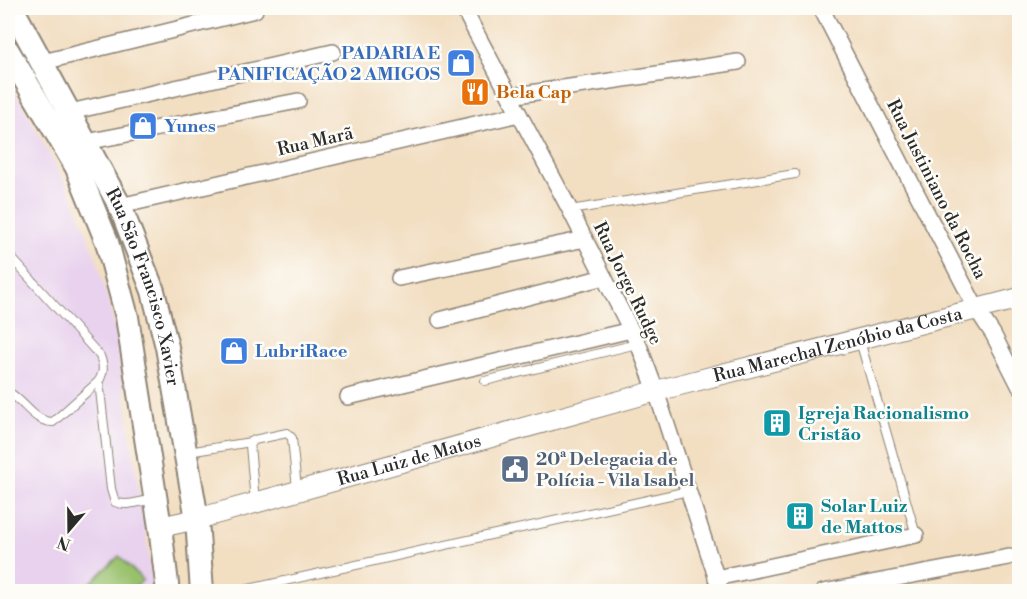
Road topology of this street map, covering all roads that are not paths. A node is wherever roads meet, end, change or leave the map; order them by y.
1 (12, 8) edge
2 (463, 8) edge
3 (821, 8) edge
4 (255, 10) dead end
5 (333, 52) dead end
6 (43, 62) junction
7 (738, 62) dead end
8 (11, 66) edge
9 (510, 96) junction
10 (298, 101) dead end
11 (69, 112) junction
12 (519, 114) junction
13 (86, 142) junction
14 (795, 174) dead end
15 (120, 206) junction
16 (570, 210) junction
17 (585, 239) junction
18 (8, 254) edge
19 (604, 277) junction
20 (399, 278) dead end
21 (1020, 298) edge
22 (977, 310) junction
23 (440, 320) dead end
24 (634, 337) junction
25 (860, 339) junction
26 (99, 381) junction
27 (485, 381) dead end
28 (1020, 387) edge
29 (656, 391) junction
30 (8, 392) edge
31 (348, 397) dead end
32 (251, 442) junction
33 (184, 452) junction
34 (297, 490) junction
35 (688, 491) junction
36 (155, 499) junction
37 (255, 502) junction
38 (196, 519) junction
39 (160, 527) junction
40 (916, 535) joint
41 (1010, 557) dead end
42 (718, 585) edge
43 (168, 591) edge
44 (202, 591) edge
45 (235, 591) edge
46 (823, 591) edge

1 - 6 main road, Rua São Francisco Xavier
2 - 9 street, Rua Jorge Rudge
3 - 22 street, Rua Justiniano da Rocha
4 - 6 street
5 - 11 street
6 - 11 main road, Rua São Francisco Xavier
7 - 9 street
8 - 36 main road, Rua São Francisco Xavier
9 - 12 street, Rua Jorge Rudge
10 - 13 street
11 - 13 main road, Rua São Francisco Xavier
12 - 15 street, Rua Marã
12 - 16 street, Rua Jorge Rudge
13 - 15 main road, Rua São Francisco Xavier
14 - 16 lane
15 - 33 main road, Rua São Francisco Xavier
16 - 17 street, Rua Jorge Rudge
17 - 19 street, Rua Jorge Rudge
17 - 20 street
18 - 26 lane
19 - 23 street
19 - 24 street, Rua Jorge Rudge
21 - 22 street, Rua Marechal Zenóbio da Costa
22 - 25 street, Rua Marechal Zenóbio da Costa
22 - 28 street, Rua Justiniano da Rocha
24 - 27 lane
24 - 29 street, Rua Jorge Rudge
24 - 31 street
25 - 29 street, Rua Marechal Zenóbio da Costa
25 - 40 lane
26 - 30 lane
26 - 36 lane
29 - 34 street, Rua Luiz de Matos
29 - 35 street, Rua Jorge Rudge
32 - 33 lane
32 - 34 lane
32 - 37 lane
33 - 38 main road, Rua São Francisco Xavier
34 - 37 street, Rua Luiz de Matos
35 - 42 street, Rua Jorge Rudge
35 - 45 lane
36 - 39 main road, Rua São Francisco Xavier
37 - 38 street, Rua Luiz de Matos
38 - 39 street, Rua Luiz de Matos
38 - 44 main road, Rua São Francisco Xavier
39 - 43 main road, Rua São Francisco Xavier
40 - 42 street
41 - 46 street

